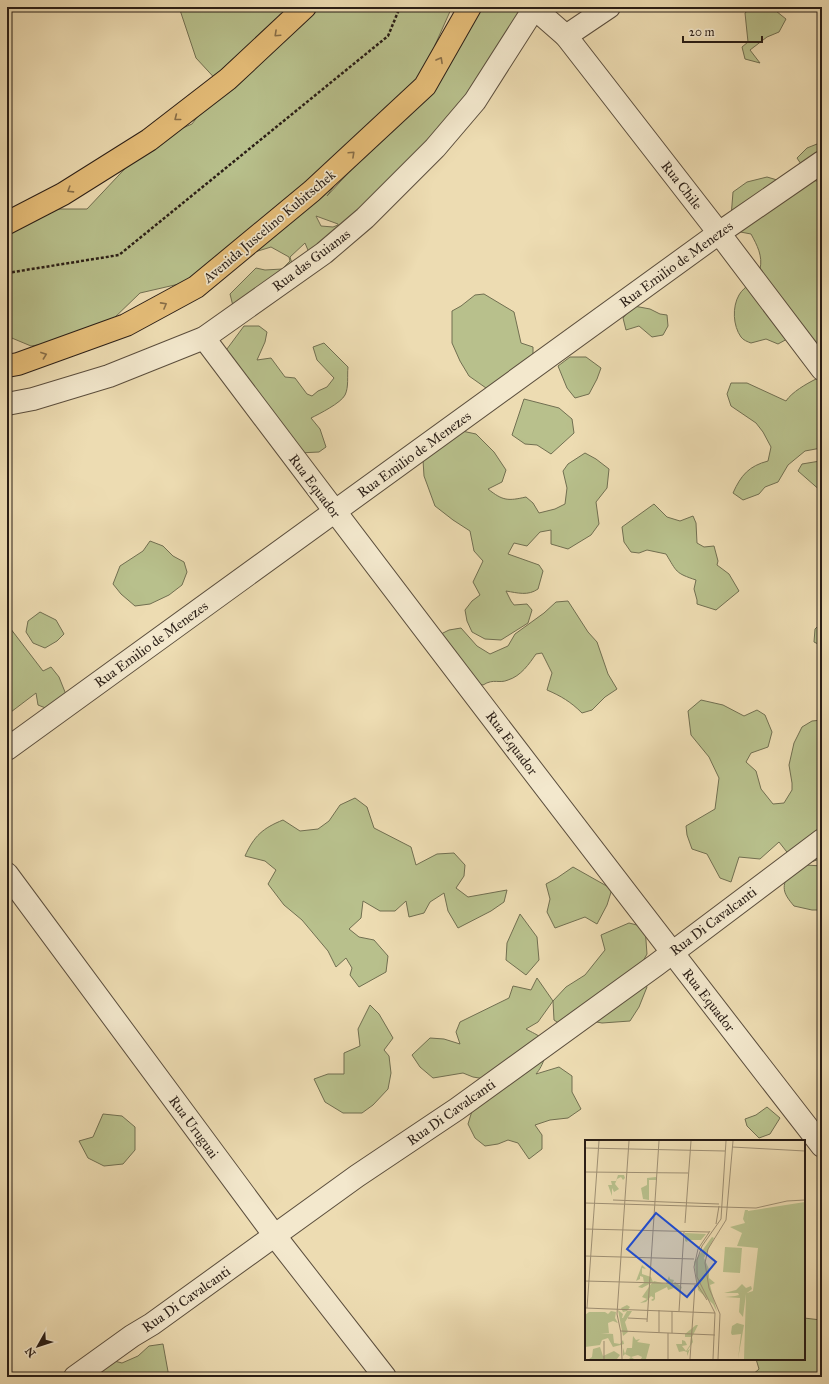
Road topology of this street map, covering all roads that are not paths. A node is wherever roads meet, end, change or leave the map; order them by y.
1 (305, 7) edge
2 (470, 7) edge
3 (609, 7) edge
4 (535, 8) edge
5 (566, 36) junction
6 (822, 162) edge
7 (7, 223) edge
8 (720, 233) junction
9 (204, 338) junction
10 (7, 366) edge
11 (822, 369) edge
12 (7, 404) edge
13 (334, 511) junction
14 (7, 749) edge
15 (822, 840) edge
16 (7, 874) edge
17 (672, 953) junction
18 (822, 1146) edge
19 (275, 1236) junction
20 (75, 1377) edge
21 (385, 1377) edge

1 -> 7 main road
10 -> 2 main road, Avenida Juscelino Kubitschek
3 - 5 street
4 - 5 street, Rua Chile
4 - 9 street, Rua das Guianas
5 - 8 street, Rua Chile
6 - 8 street, Rua Emilio de Menezes
8 - 11 street, Rua Chile
8 - 13 street, Rua Emilio de Menezes
9 - 12 street, Rua das Guianas
9 - 13 street, Rua Equador
13 - 14 street, Rua Emilio de Menezes
13 - 17 street, Rua Equador
15 - 17 street, Rua Di Cavalcanti
16 - 19 street, Rua Uruguai
17 - 18 street, Rua Equador
17 - 19 street, Rua Di Cavalcanti
19 - 20 street, Rua Di Cavalcanti
19 - 21 street, Rua Uruguai

